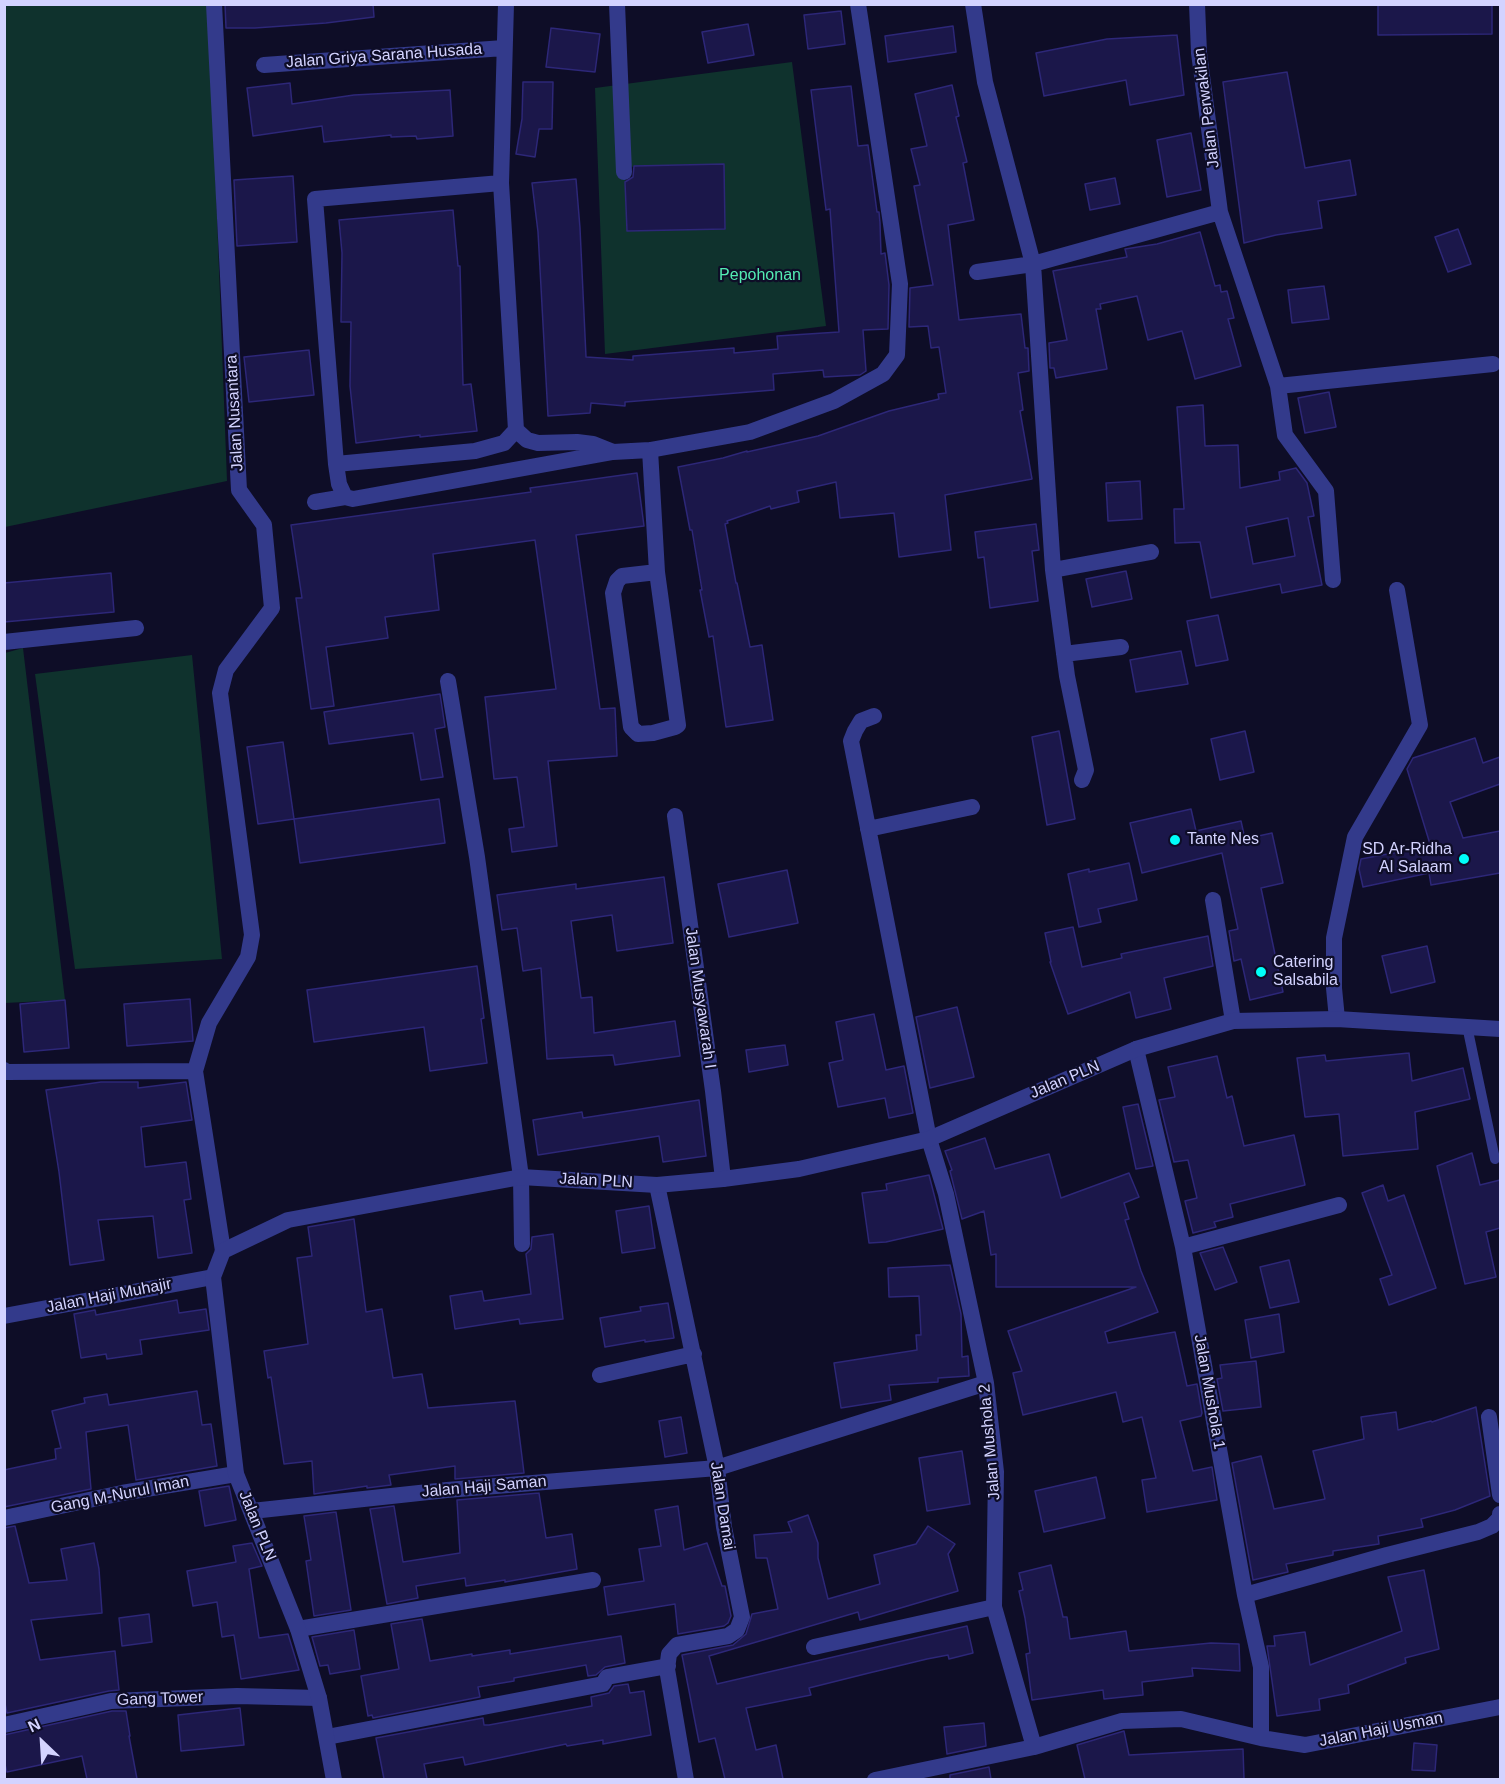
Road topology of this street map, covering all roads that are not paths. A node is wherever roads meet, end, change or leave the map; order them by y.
1 (214, 4) edge
2 (506, 4) edge
3 (617, 4) edge
4 (858, 4) edge
5 (973, 4) edge
6 (1197, 4) edge
7 (504, 48) junction
8 (264, 65) dead end
9 (624, 172) dead end
10 (501, 183) junction
11 (1220, 212) junction
12 (1033, 264) junction
13 (977, 272) dead end
14 (1492, 364) dead end
15 (1278, 386) junction
16 (516, 430) junction
17 (504, 443) junction
18 (650, 450) junction
19 (613, 452) junction
20 (336, 464) junction
21 (499, 472) junction
22 (345, 497) junction
23 (315, 502) dead end
24 (1151, 552) dead end
25 (1053, 570) junction
26 (657, 572) junction
27 (1333, 580) dead end
28 (1397, 590) dead end
29 (136, 628) dead end
30 (4, 642) edge
31 (1121, 647) dead end
32 (1064, 654) junction
33 (448, 681) dead end
34 (874, 716) dead end
35 (1082, 780) dead end
36 (972, 807) dead end
37 (675, 816) dead end
38 (868, 829) junction
39 (1213, 900) dead end
40 (1337, 1019) junction
41 (1233, 1021) junction
42 (1467, 1026) junction
43 (1500, 1029) edge
44 (1136, 1049) junction
45 (4, 1070) edge
46 (195, 1071) junction
47 (929, 1139) junction
48 (1495, 1159) dead end
49 (520, 1177) junction
50 (723, 1179) junction
51 (657, 1185) junction
52 (1339, 1204) dead end
53 (522, 1245) dead end
54 (1183, 1247) junction
55 (223, 1251) junction
56 (213, 1276) junction
57 (5, 1313) edge
58 (694, 1354) junction
59 (600, 1375) dead end
60 (986, 1383) junction
61 (1489, 1417) dead end
62 (717, 1468) junction
63 (236, 1474) junction
64 (1500, 1495) edge
65 (252, 1511) junction
66 (1500, 1514) edge
67 (4, 1518) edge
68 (593, 1580) dead end
69 (1245, 1595) junction
70 (994, 1607) junction
71 (298, 1629) junction
72 (814, 1647) dead end
73 (668, 1666) junction
74 (319, 1698) junction
75 (1500, 1707) edge
76 (4, 1725) edge
77 (327, 1737) junction
78 (1261, 1738) junction
79 (1034, 1747) junction
80 (334, 1779) edge
81 (686, 1779) edge
82 (875, 1779) edge

1 - 46 street, Jalan Nusantara
2 - 7 street, Jalan Griya Sarana Husada
3 - 9 street
4 - 18 street
5 - 12 street
6 - 11 street, Jalan Perwakilan
7 - 8 street, Jalan Griya Sarana Husada
7 - 10 street, Jalan Griya Sarana Husada
10 - 16 street, Jalan Griya Sarana Husada
10 - 20 street
11 - 12 street
11 - 15 street, Jalan Perwakilan
12 - 13 street
12 - 25 street
14 - 15 street
15 - 27 street, Jalan Perwakilan
16 - 17 street
16 - 19 street
17 - 20 street
17 - 21 street
18 - 19 street
18 - 26 street
19 - 21 street
20 - 22 street
21 - 22 street
22 - 23 street
24 - 25 street
25 - 32 street
26 - 26 street
28 - 40 street
29 - 30 street
31 - 32 street
32 - 35 street
33 - 49 street
34 - 38 street, Jalan Mushola 2
36 - 38 street
37 - 50 street, Jalan Musyawarah I
38 - 47 street, Jalan Mushola 2
39 - 41 street
40 - 41 street, Jalan PLN
40 - 42 street, Jalan PLN
41 - 44 street, Jalan PLN
42 - 43 street, Jalan PLN
42 - 48 lane
44 - 47 street, Jalan PLN
44 - 54 street, Jalan Mushola 1
45 - 46 street
46 - 55 street
47 - 50 street, Jalan PLN
47 - 60 street, Jalan Mushola 2
49 - 51 street, Jalan PLN
49 - 53 street
49 - 55 street, Jalan PLN
50 - 51 street, Jalan PLN
51 - 58 street, Jalan Damai
52 - 54 street
54 - 69 street, Jalan Mushola 1
55 - 56 street, Jalan PLN
56 - 57 street, Jalan Haji Muhajir
56 - 63 street, Jalan PLN
58 - 59 street
58 - 62 street, Jalan Damai
60 - 62 street, Jalan Haji Saman
60 - 70 street, Jalan Mushola 2
61 - 64 street
62 - 65 street, Jalan Haji Saman
62 - 73 street, Jalan Damai
63 - 65 street, Jalan PLN
63 - 67 street, Gang M-Nurul Iman
65 - 71 street, Jalan PLN
66 - 69 street
68 - 71 street
69 - 78 street, Jalan Mushola 1
70 - 72 street
70 - 79 street, Jalan Mushola 2
71 - 74 street, Jalan PLN
73 - 77 street
73 - 81 street
74 - 76 street, Gang Tower
74 - 77 street, Jalan PLN
75 - 78 street, Jalan Haji Usman
77 - 80 street, Jalan PLN
78 - 79 street, Jalan Haji Usman
79 - 82 street, Jalan Haji Usman

